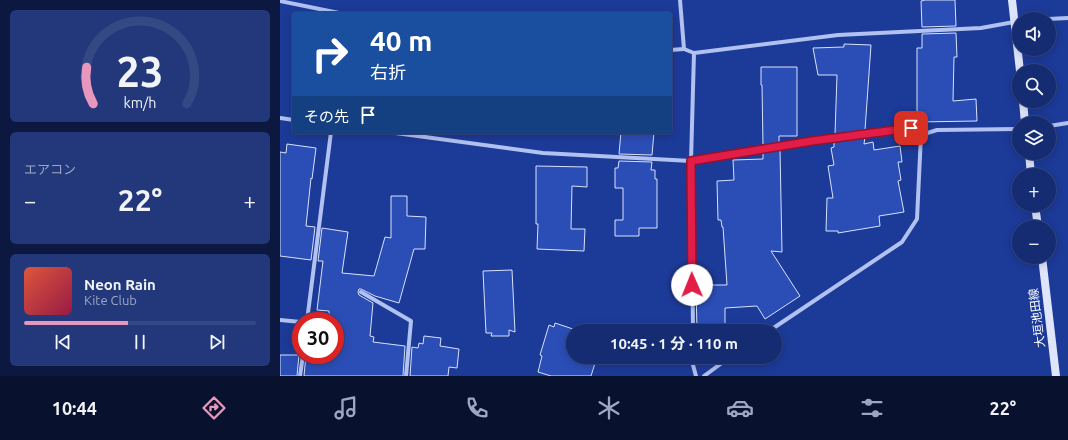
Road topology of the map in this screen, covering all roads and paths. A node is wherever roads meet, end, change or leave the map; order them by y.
1 (680, 0) edge
2 (1012, 0) edge
3 (280, 1) edge
4 (333, 12) edge
5 (1015, 12) edge
6 (1068, 18) edge
7 (1056, 19) edge
8 (1012, 22) edge
9 (684, 49) junction
10 (672, 50) edge
11 (694, 53) junction
12 (280, 118) edge
13 (292, 120) edge
14 (1068, 123) edge
15 (1056, 125) edge
16 (1012, 129) edge
17 (331, 134) edge
18 (403, 134) edge
19 (921, 135) junction
20 (691, 161) junction
21 (1043, 264) edge
22 (361, 292) dead end
23 (308, 312) edge
24 (280, 320) edge
25 (292, 321) edge
26 (693, 324) edge
27 (779, 324) edge
28 (302, 364) edge
29 (693, 364) edge
30 (720, 364) edge
31 (300, 376) edge
32 (406, 376) edge
33 (696, 376) edge
34 (704, 376) edge
35 (1056, 376) edge

1 - 9 street
2 - 5 main road
3 - 4 street
6 - 7 street
8 - 11 street
9 - 10 street
9 - 11 street
11 - 20 street
12 - 13 street
14 - 15 street
16 - 19 street
17 - 23 street
18 - 20 street
19 - 20 street
19 - 27 street
20 - 26 street
21 - 35 main road, 大垣池田線
22 - 32 street
24 - 25 street
28 - 31 street
29 - 33 street
30 - 34 street

